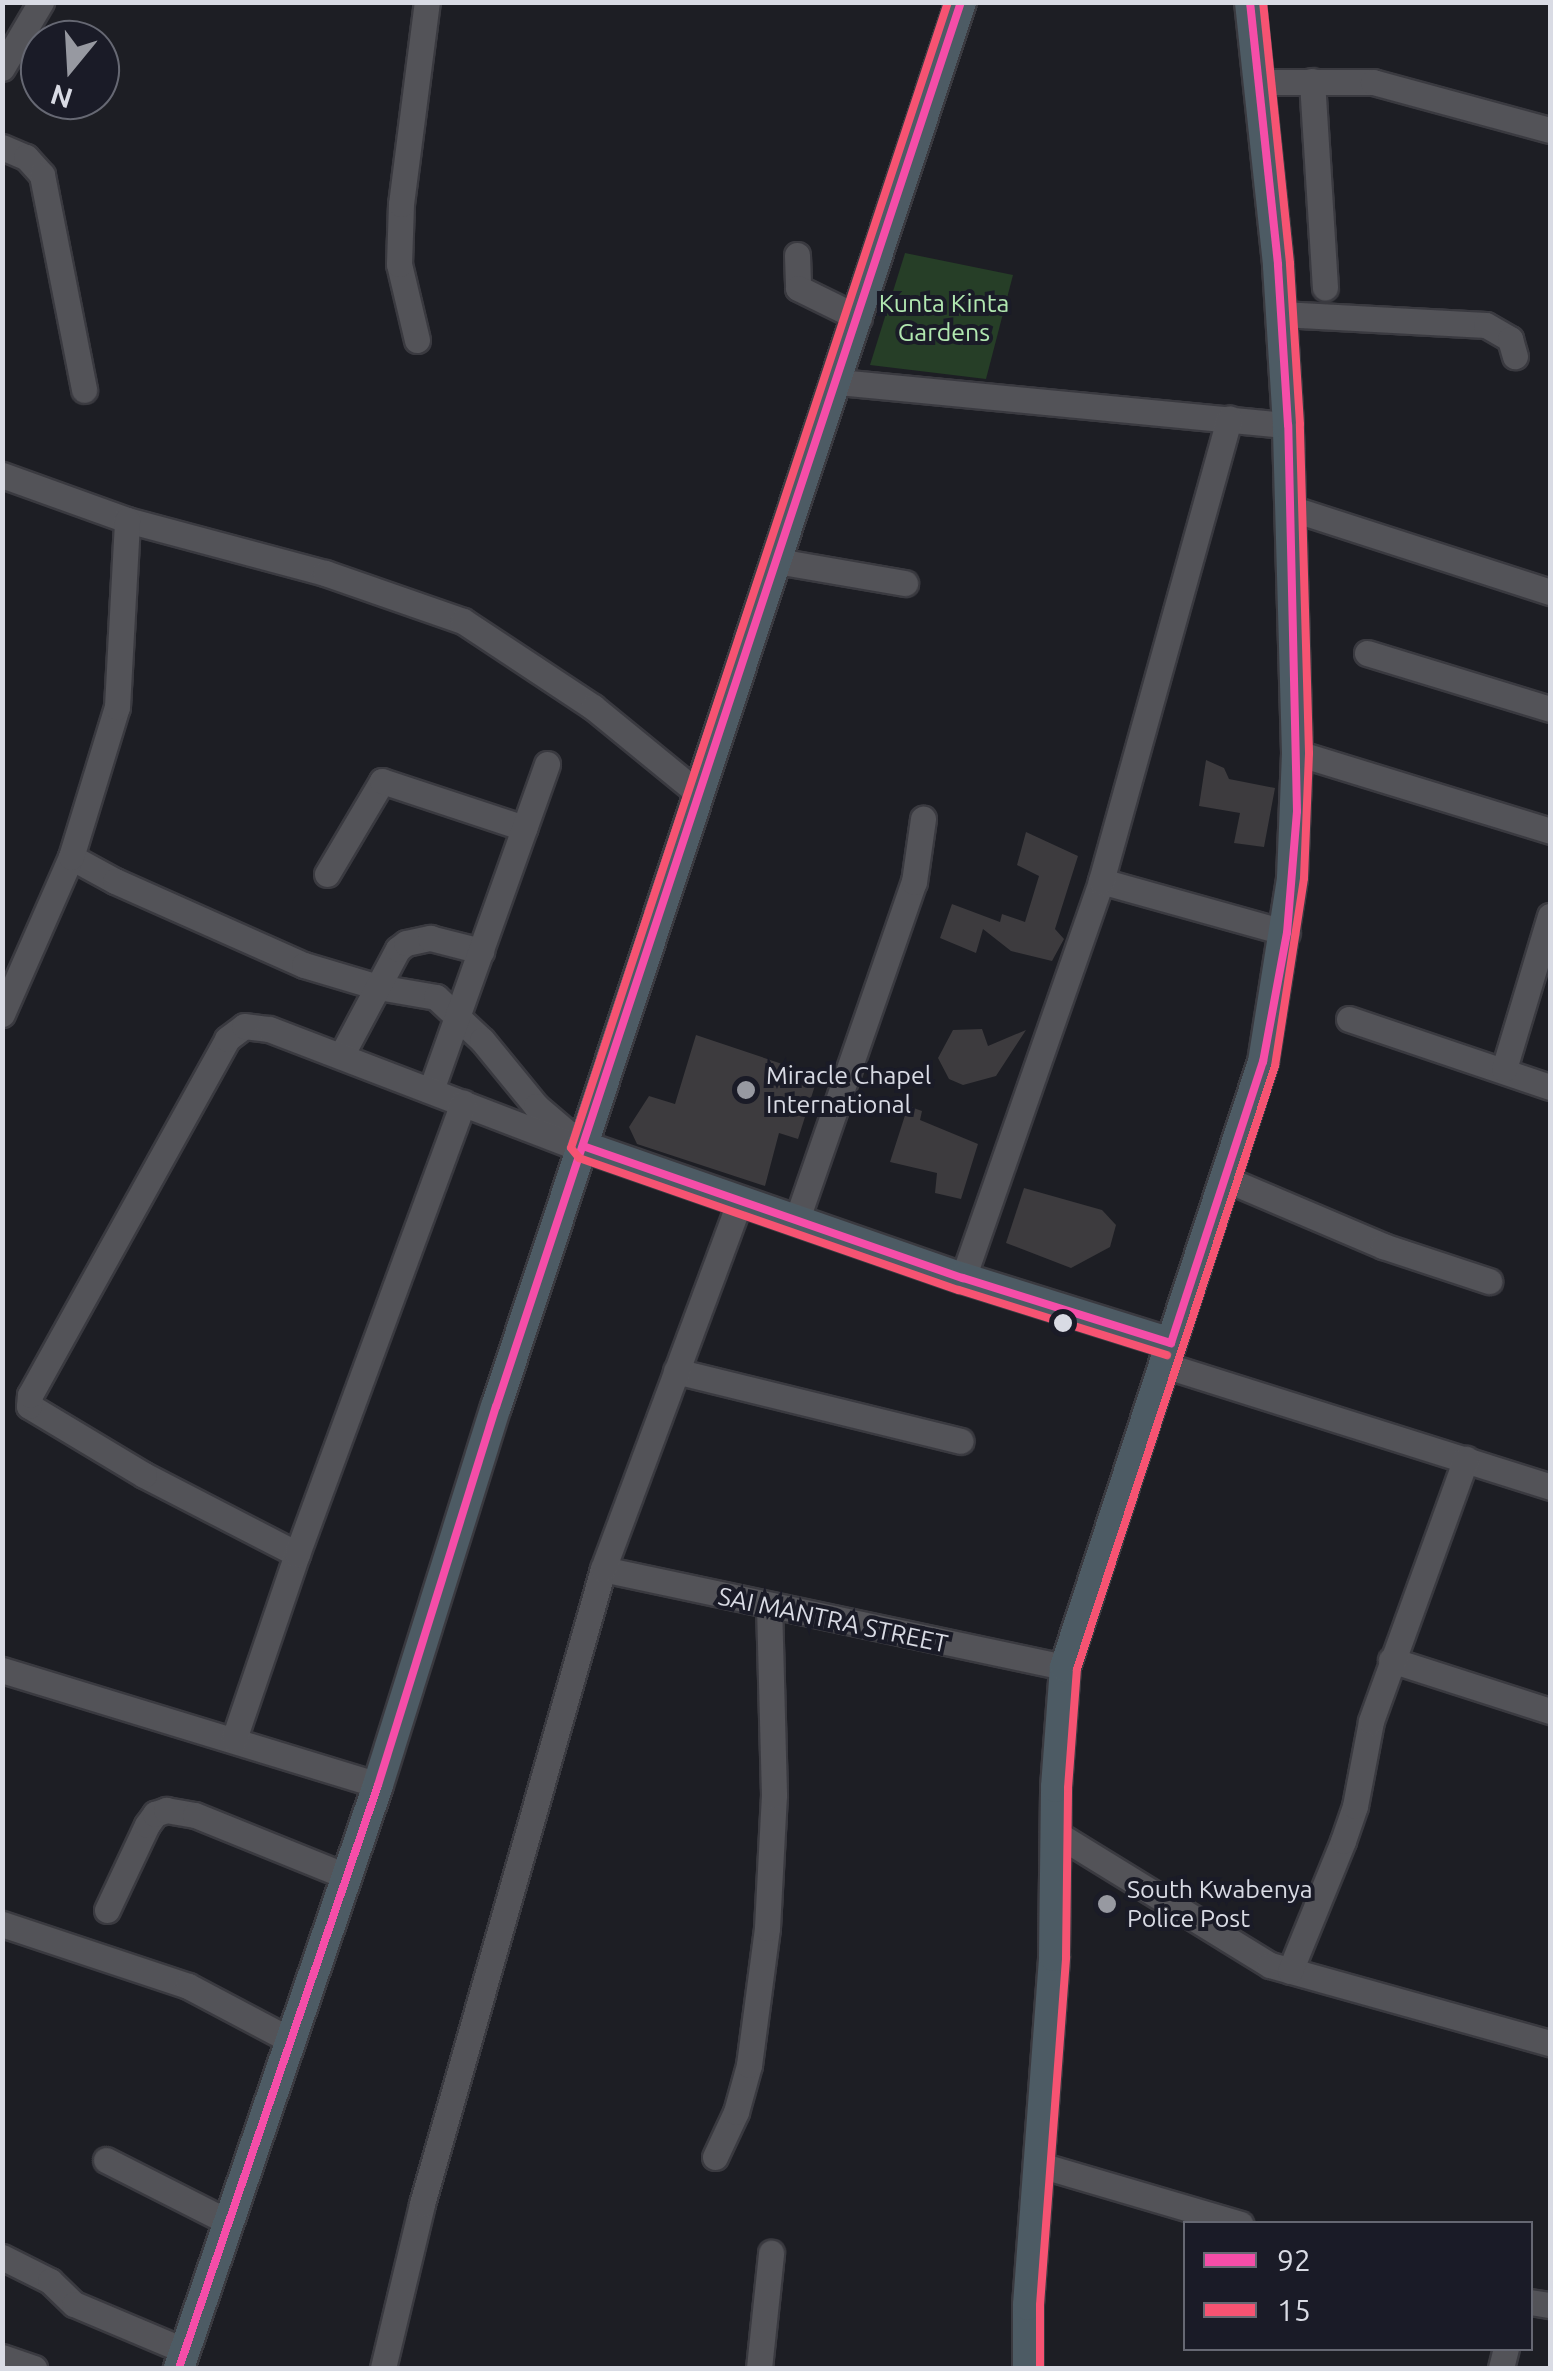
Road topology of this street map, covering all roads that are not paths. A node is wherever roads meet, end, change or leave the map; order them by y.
1 (41, 2) edge
2 (428, 2) edge
3 (961, 2) edge
4 (1250, 2) edge
5 (2, 68) edge
6 (1312, 81) junction
7 (1262, 82) junction
8 (1550, 130) edge
9 (2, 147) edge
10 (798, 255) dead end
11 (1325, 288) dead end
12 (1281, 314) junction
13 (858, 318) junction
14 (417, 340) dead end
15 (1515, 356) dead end
16 (838, 382) junction
17 (84, 390) dead end
18 (1229, 418) junction
19 (1288, 425) junction
20 (2, 475) edge
21 (1290, 508) junction
22 (127, 520) junction
23 (777, 560) junction
24 (905, 583) dead end
25 (1550, 592) edge
26 (1367, 653) dead end
27 (1550, 709) edge
28 (1297, 753) junction
29 (547, 764) dead end
30 (698, 793) junction
31 (923, 818) dead end
32 (524, 828) junction
33 (1550, 832) edge
34 (71, 856) junction
35 (327, 874) dead end
36 (1101, 881) junction
37 (1550, 916) edge
38 (1287, 933) junction
39 (480, 951) junction
40 (378, 987) junction
41 (456, 1012) junction
42 (2, 1014) edge
43 (1350, 1018) dead end
44 (341, 1056) junction
45 (1504, 1069) junction
46 (1550, 1086) edge
47 (431, 1090) junction
48 (463, 1103) junction
49 (583, 1148) junction
50 (1224, 1178) junction
51 (740, 1200) junction
52 (797, 1219) junction
53 (963, 1278) junction
54 (1489, 1281) dead end
55 (1168, 1354) junction
56 (676, 1371) junction
57 (961, 1441) dead end
58 (1466, 1459) junction
59 (1550, 1487) edge
60 (297, 1554) junction
61 (603, 1569) junction
62 (769, 1608) junction
63 (1392, 1660) junction
64 (1065, 1667) junction
65 (2, 1670) edge
66 (1550, 1712) edge
67 (234, 1739) junction
68 (378, 1785) junction
69 (1057, 1834) junction
70 (346, 1876) junction
71 (107, 1910) dead end
72 (2, 1924) edge
73 (1290, 1971) junction
74 (290, 2040) junction
75 (1550, 2043) edge
76 (715, 2157) dead end
77 (106, 2160) dead end
78 (1040, 2164) junction
79 (1230, 2221) edge
80 (228, 2222) junction
81 (770, 2253) dead end
82 (2, 2256) edge
83 (2, 2357) edge
84 (182, 2360) edge
85 (34, 2368) edge
86 (383, 2368) edge
87 (758, 2368) edge
88 (1028, 2368) edge

1 - 5 street
2 - 14 street
3 - 13 main road
4 - 7 main road
6 - 7 street
6 - 8 street
6 - 11 street
7 - 12 main road
9 - 17 street
10 - 13 street
12 - 15 street
12 - 19 main road
13 - 16 main road
16 - 18 street
16 - 23 main road
18 - 19 street
18 - 36 street
19 - 21 main road
20 - 22 street
21 - 25 street
21 - 28 main road
22 - 30 street
22 - 34 street
23 - 24 street
23 - 30 main road
26 - 27 street
28 - 33 street
28 - 38 main road
29 - 32 street
30 - 49 main road
31 - 52 street
32 - 35 street
32 - 39 street
34 - 40 street
34 - 42 street
36 - 38 street
36 - 53 street
37 - 45 street
38 - 50 main road
39 - 40 street
39 - 41 street
40 - 41 street
40 - 44 street
41 - 47 street
41 - 49 street
43 - 45 street
44 - 47 street
44 - 60 street
45 - 46 street
47 - 48 street
48 - 49 street
48 - 60 street
49 - 51 main road
49 - 68 main road
50 - 54 street
50 - 55 main road
51 - 52 main road
51 - 56 street
52 - 53 main road
53 - 55 main road
55 - 58 street
55 - 64 main road
56 - 57 street
56 - 61 street
58 - 59 street
58 - 63 street
60 - 67 street
61 - 62 street, SAI MANTRA STREET
61 - 86 street
62 - 64 street, SAI MANTRA STREET
62 - 76 street
63 - 66 street
63 - 73 street
64 - 69 main road
65 - 67 street
67 - 68 street
68 - 70 main road
69 - 73 street
69 - 78 main road
70 - 71 street
70 - 74 main road
72 - 74 street
73 - 75 street
74 - 80 main road
77 - 80 street
78 - 79 street
78 - 88 main road
80 - 84 main road
81 - 87 street
82 - 84 street
83 - 85 street

